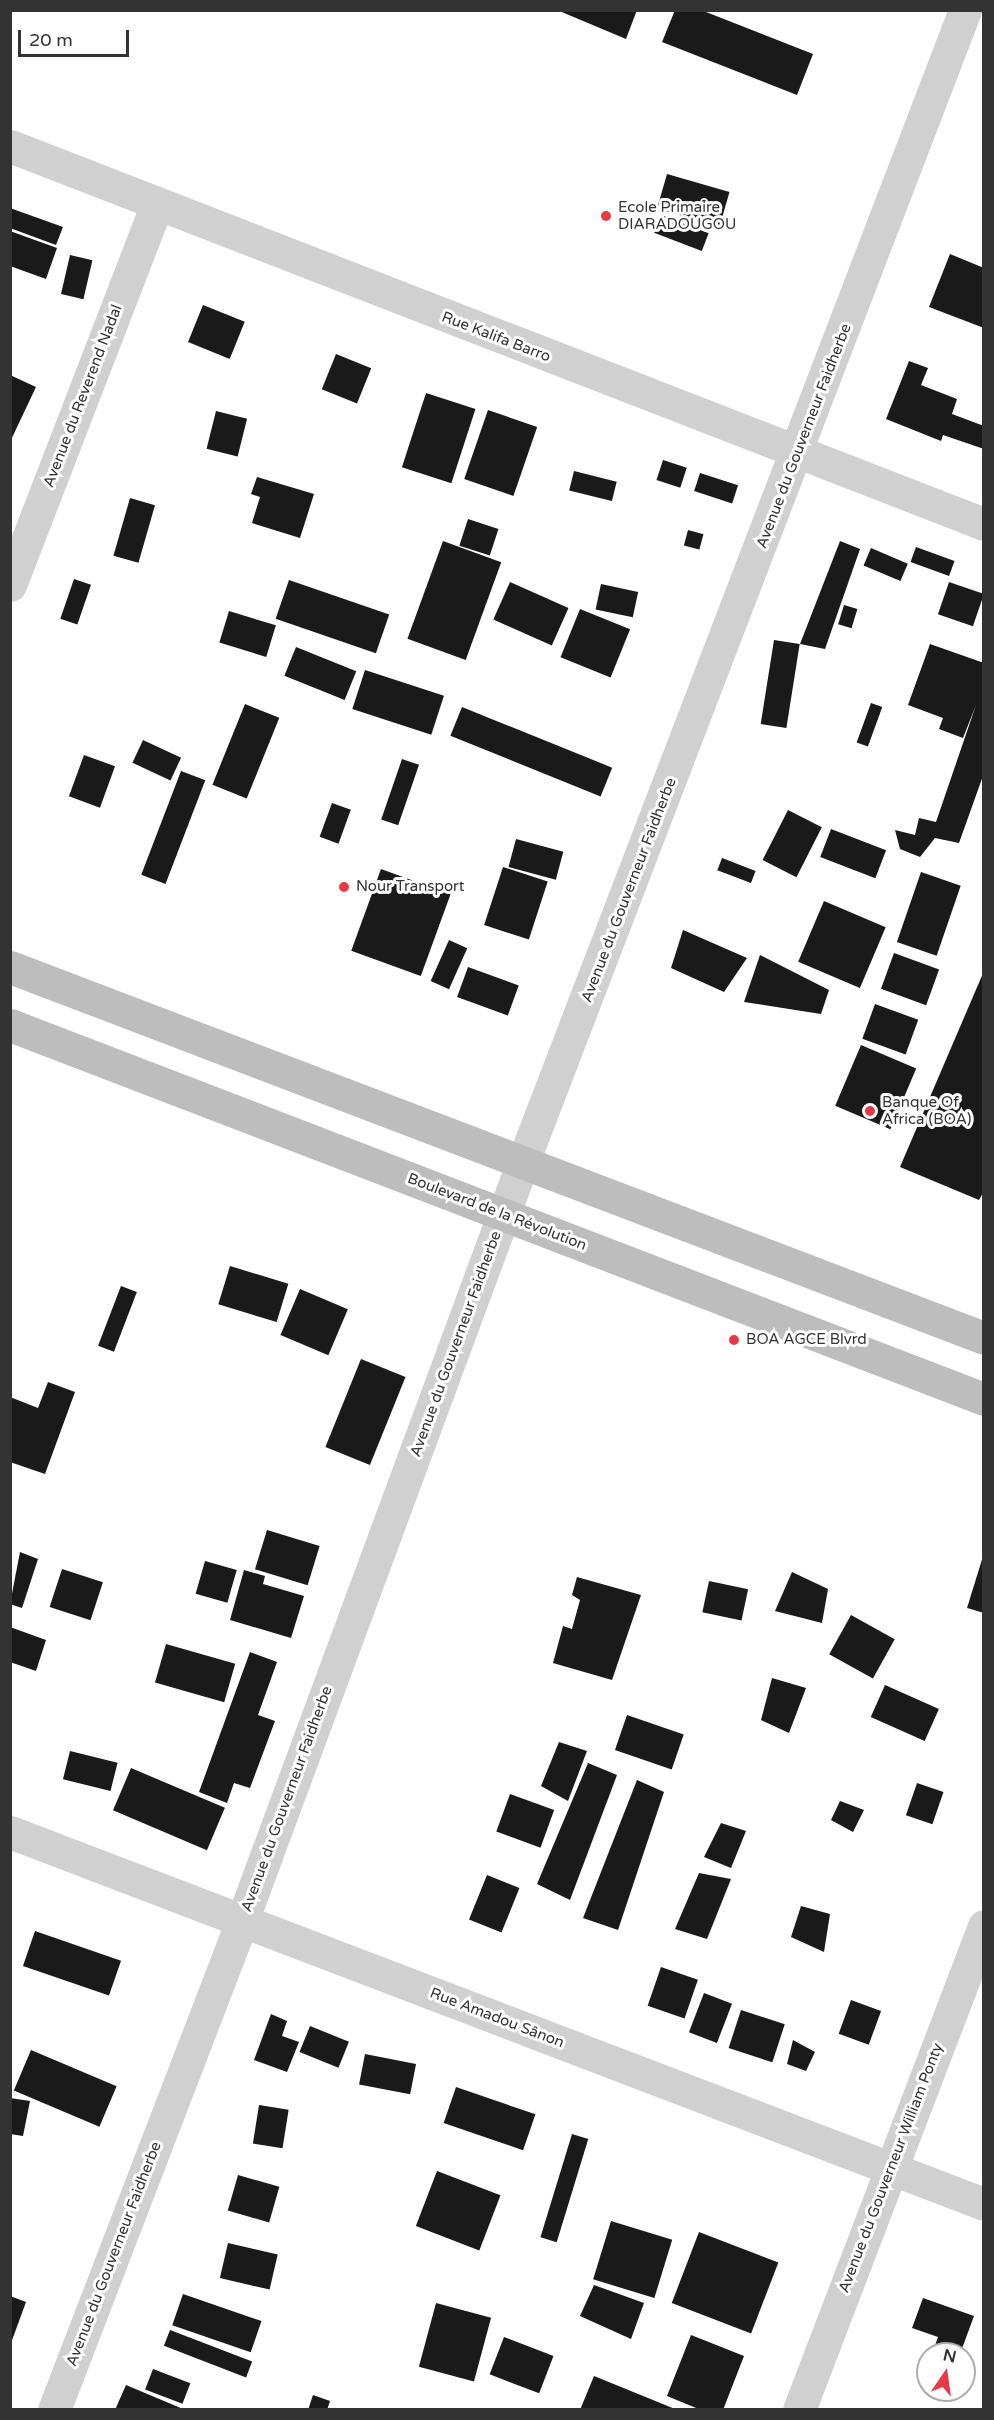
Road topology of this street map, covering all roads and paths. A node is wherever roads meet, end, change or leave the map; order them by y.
1 (965, 10) edge
2 (10, 146) edge
3 (156, 206) junction
4 (798, 454) junction
5 (984, 524) edge
6 (10, 585) edge
7 (10, 967) edge
8 (10, 1025) edge
9 (524, 1159) junction
10 (504, 1214) junction
11 (984, 1338) edge
12 (984, 1399) edge
13 (10, 1832) edge
14 (242, 1921) junction
15 (984, 1926) edge
16 (891, 2169) junction
17 (984, 2204) edge
18 (54, 2409) edge
19 (799, 2409) edge

1 - 4 street, Avenue du Gouverneur Faidherbe
2 - 3 street, Rue Kalifa Barro
3 - 4 street, Rue Kalifa Barro
3 - 6 street, Avenue du Reverend Nadal
4 - 5 street, Rue Kalifa Barro
4 - 9 street, Avenue du Gouverneur Faidherbe
7 - 9 main road
8 - 10 main road, Boulevard de la Révolution
9 - 10 street, Avenue du Gouverneur Faidherbe
9 - 11 main road
10 - 12 main road, Boulevard de la Révolution
10 - 14 street, Avenue du Gouverneur Faidherbe
13 - 14 street, Rue Amadou Sânon
14 - 16 street, Rue Amadou Sânon
14 - 18 street, Avenue du Gouverneur Faidherbe
15 - 16 street, Avenue du Gouverneur William Ponty
16 - 17 street, Rue Amadou Sânon
16 - 19 street, Avenue du Gouverneur William Ponty

